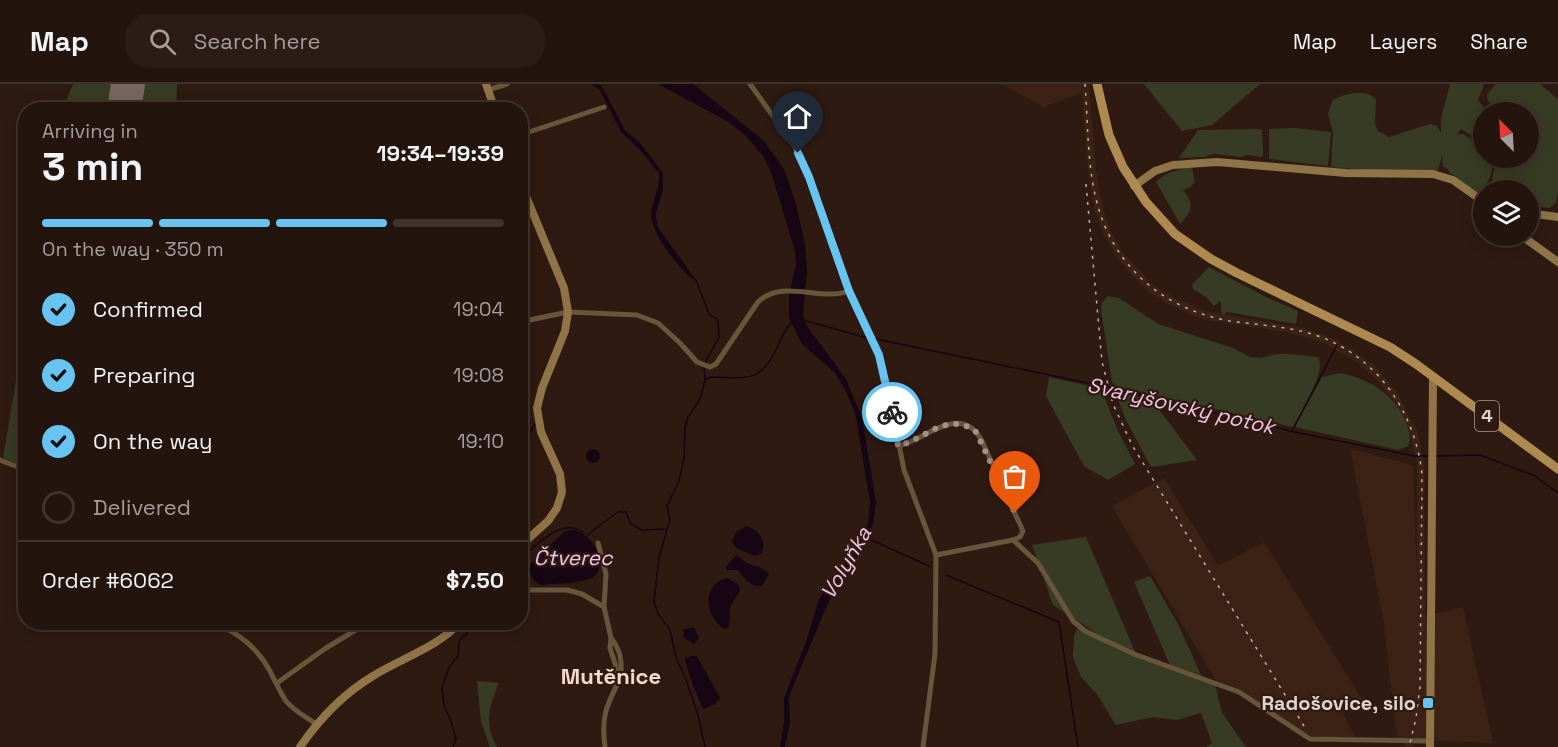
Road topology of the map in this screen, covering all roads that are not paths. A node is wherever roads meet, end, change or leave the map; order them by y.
1 (507, 84) edge
2 (750, 84) edge
3 (1097, 84) edge
4 (487, 87) edge
5 (492, 102) edge
6 (604, 106) dead end
7 (528, 132) edge
8 (1134, 186) junction
9 (1473, 194) edge
10 (528, 201) edge
11 (1539, 214) edge
12 (1558, 217) edge
13 (1536, 246) edge
14 (1558, 262) edge
15 (849, 291) junction
16 (568, 312) junction
17 (528, 320) edge
18 (1433, 376) junction
19 (898, 446) junction
20 (0, 460) edge
21 (18, 467) edge
22 (1558, 469) edge
23 (528, 539) edge
24 (1013, 540) junction
25 (598, 543) dead end
26 (936, 555) junction
27 (528, 590) edge
28 (604, 607) junction
29 (232, 630) edge
30 (356, 630) edge
31 (450, 630) edge
32 (277, 683) junction
33 (316, 724) junction
34 (1430, 744) edge
35 (300, 747) edge
36 (604, 747) edge
37 (923, 747) edge

1 - 4 street
2 - 15 street
3 - 8 main road, 4
4 - 5 street
6 - 7 street
8 - 9 street
8 - 18 main road, 4
10 - 16 street
11 - 12 street
13 - 14 street
15 - 16 street
15 - 19 street
16 - 17 street
16 - 23 street
18 - 22 main road, 4
18 - 34 street
19 - 24 street
19 - 26 street
20 - 21 street
24 - 26 street
24 - 34 street
25 - 28 street
26 - 37 street
27 - 28 street
28 - 36 street
29 - 32 street
30 - 32 street
31 - 33 street
32 - 33 street
33 - 35 street

